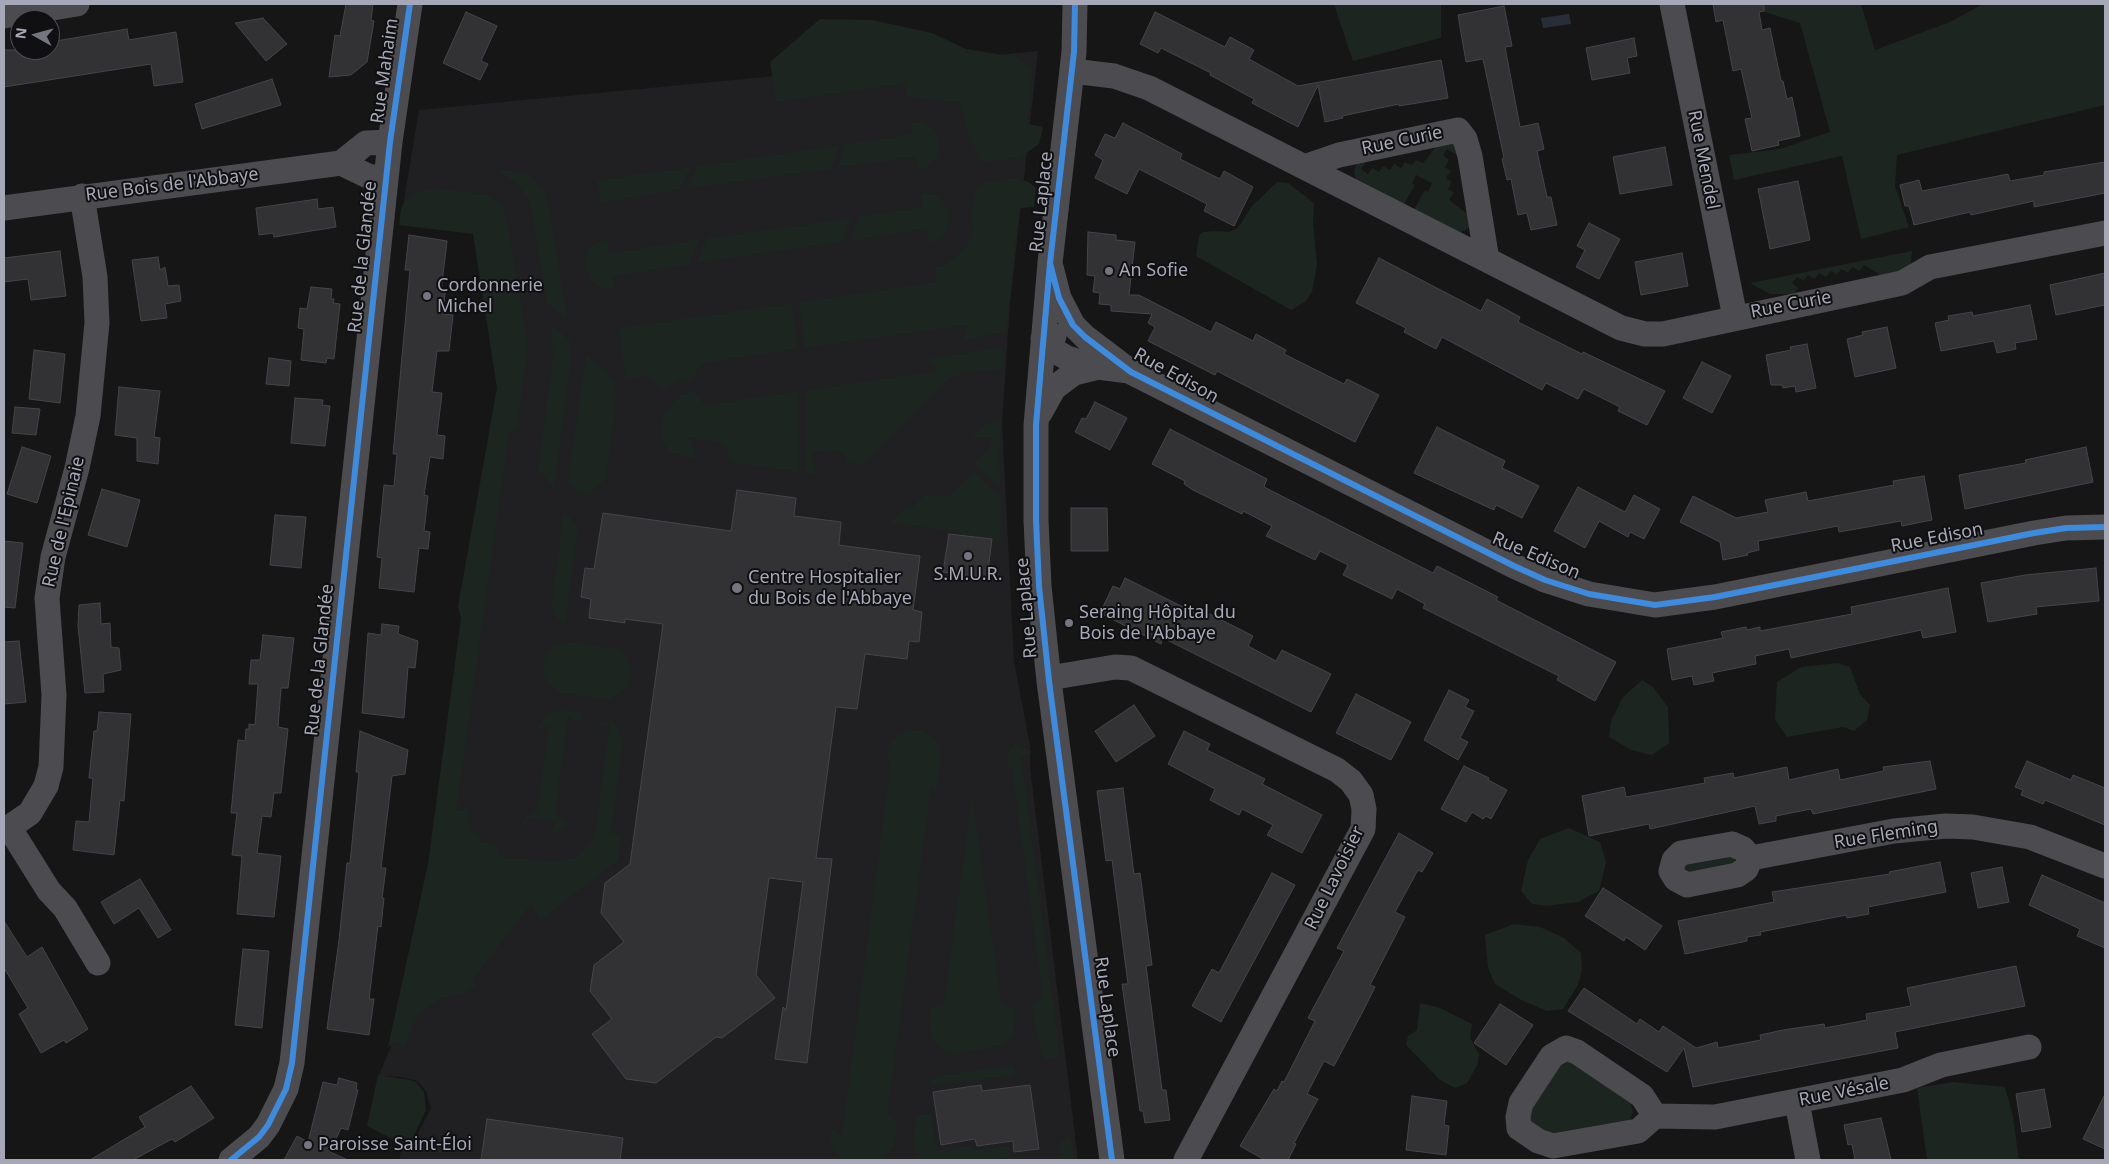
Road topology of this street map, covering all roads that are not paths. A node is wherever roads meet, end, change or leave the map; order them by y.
1 (77, 4) edge
2 (410, 4) edge
3 (1075, 4) edge
4 (1672, 4) edge
5 (4, 16) edge
6 (1073, 61) junction
7 (390, 142) junction
8 (341, 163) junction
9 (1304, 167) junction
10 (386, 180) junction
11 (82, 196) junction
12 (4, 208) edge
13 (2105, 233) edge
14 (1487, 260) junction
15 (1050, 263) junction
16 (1734, 317) junction
17 (1043, 338) junction
18 (1097, 357) junction
19 (1036, 425) junction
20 (2105, 527) edge
21 (1049, 678) junction
22 (6, 829) edge
23 (1752, 858) dead end
24 (2105, 866) edge
25 (98, 963) dead end
26 (2029, 1047) dead end
27 (1797, 1102) junction
28 (1655, 1116) junction
29 (231, 1160) edge
30 (1112, 1160) edge
31 (1186, 1160) edge
32 (1808, 1160) edge

1 - 5 street
2 - 7 street, Rue Mahaim
3 - 6 street, Rue Laplace
4 - 16 street, Rue Mendel
6 - 9 street, Rue Curie
6 - 15 street, Rue Laplace
7 - 8 street
7 - 10 street, Rue de la Glandée
8 - 10 street
8 - 11 street, Rue Bois de l'Abbaye
9 - 14 street, Rue Curie
9 - 14 street, Rue Curie
10 - 29 street, Rue de la Glandée
11 - 12 street, Rue Bois de l'Abbaye
11 - 22 street, Rue de l'Epinaie
13 - 16 street, Rue Curie
14 - 16 street, Rue Curie
15 - 17 street, Rue Laplace
15 - 18 street
17 - 18 street
17 - 19 street, Rue Laplace
18 - 19 street, Rue Edison
18 - 20 street, Rue Edison
19 - 21 street, Rue Laplace
21 - 30 street, Rue Laplace
21 - 31 street, Rue Lavoisier
22 - 25 street
23 - 24 street, Rue Fleming
26 - 27 street, Rue Vésale
27 - 28 street, Rue Vésale
27 - 32 street
28 - 28 street

